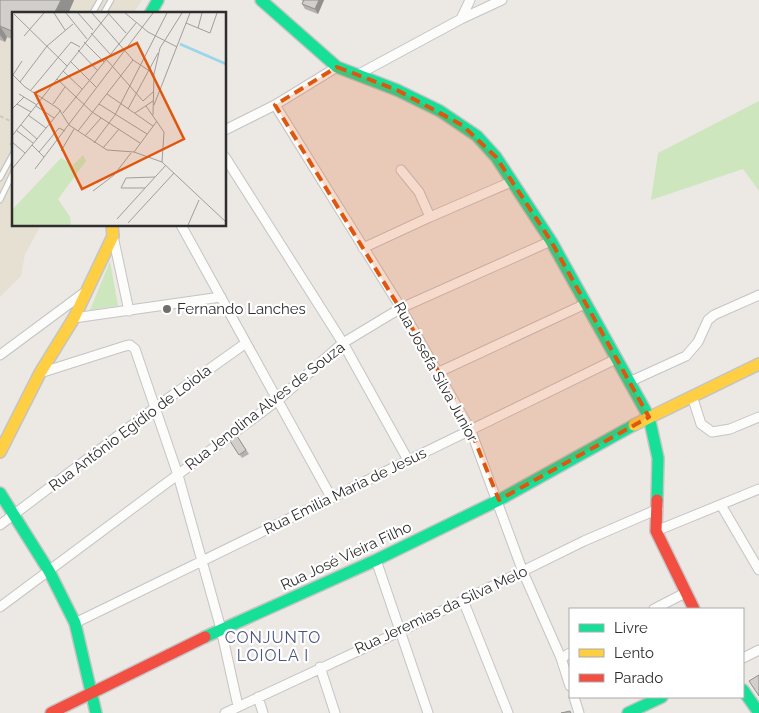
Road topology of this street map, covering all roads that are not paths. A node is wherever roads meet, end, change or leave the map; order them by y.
1 (100, 0) edge
2 (111, 0) edge
3 (158, 0) edge
4 (261, 0) edge
5 (470, 0) edge
6 (502, 0) edge
7 (93, 12) edge
8 (104, 12) edge
9 (151, 12) edge
10 (461, 19) junction
11 (338, 66) junction
12 (358, 74) junction
13 (275, 105) junction
14 (226, 130) edge
15 (12, 156) edge
16 (226, 159) edge
17 (401, 170) dead end
18 (12, 175) edge
19 (0, 178) edge
20 (512, 182) junction
21 (0, 200) edge
22 (430, 217) junction
23 (182, 226) edge
24 (113, 230) edge
25 (551, 241) junction
26 (363, 248) junction
27 (87, 291) junction
28 (759, 295) edge
29 (221, 297) junction
30 (585, 304) junction
31 (402, 308) junction
32 (129, 311) junction
33 (74, 318) junction
34 (246, 343) junction
35 (343, 343) junction
36 (0, 355) edge
37 (616, 359) junction
38 (759, 364) edge
39 (439, 372) junction
40 (40, 373) junction
41 (629, 382) junction
42 (692, 396) junction
43 (278, 400) junction
44 (156, 407) junction
45 (649, 417) junction
46 (759, 417) edge
47 (471, 431) junction
48 (0, 452) edge
49 (408, 460) junction
50 (178, 475) junction
51 (759, 489) edge
52 (0, 492) edge
53 (331, 497) junction
54 (498, 500) junction
55 (721, 504) junction
56 (658, 509) junction
57 (15, 514) junction
58 (0, 525) edge
59 (656, 531) junction
60 (201, 560) junction
61 (376, 560) junction
62 (759, 570) edge
63 (49, 571) junction
64 (523, 572) junction
65 (686, 593) junction
66 (463, 600) junction
67 (0, 607) edge
68 (656, 608) edge
69 (694, 608) edge
70 (75, 623) junction
71 (221, 629) junction
72 (400, 631) junction
73 (759, 650) edge
74 (569, 654) edge
75 (561, 658) junction
76 (744, 658) edge
77 (320, 667) junction
78 (569, 683) edge
79 (744, 692) edge
80 (91, 694) junction
81 (258, 697) junction
82 (574, 698) edge
83 (660, 698) edge
84 (238, 706) junction
85 (51, 713) edge
86 (96, 713) edge
87 (225, 713) edge
88 (263, 713) edge
89 (335, 713) edge
90 (428, 713) edge
91 (508, 713) edge
92 (579, 713) edge
93 (628, 713) edge
94 (758, 713) edge

1 - 7 lane
2 - 8 lane
3 - 9 street
4 - 11 street
5 - 10 street
6 - 10 street
10 - 12 street
11 - 12 street
11 - 13 street
12 - 20 street
13 - 14 street
13 - 26 street, Rua Josefa Silva Junior
15 - 19 lane
16 - 35 street
17 - 22 street
18 - 21 lane
20 - 22 street
20 - 25 street
22 - 26 street
23 - 29 street
24 - 27 street
24 - 32 street
25 - 30 street
25 - 31 street, Rua Jenolina Alves de Souza
26 - 31 street, Rua Josefa Silva Junior
27 - 33 street
27 - 36 street
28 - 41 street
29 - 32 street
29 - 34 street
30 - 37 street
30 - 39 street
31 - 35 street, Rua Jenolina Alves de Souza
31 - 39 street, Rua Josefa Silva Junior
32 - 33 street
33 - 40 street
34 - 43 street
34 - 44 street, Rua Antônio Egídio de Loiola
35 - 43 street, Rua Jenolina Alves de Souza
35 - 49 street
37 - 41 street
37 - 47 street, Rua Emilia Maria de Jesus
38 - 42 street, Rua José Vieira Filho
39 - 47 street, Rua Josefa Silva Junior
40 - 44 street
40 - 48 street
41 - 45 street
42 - 45 street, Rua José Vieira Filho
42 - 46 street
43 - 50 street, Rua Jenolina Alves de Souza
43 - 53 street
44 - 50 street
44 - 57 street, Rua Antônio Egídio de Loiola
45 - 54 street, Rua José Vieira Filho
45 - 56 street
47 - 49 street, Rua Emilia Maria de Jesus
47 - 54 street, Rua Josefa Silva Junior
49 - 53 street, Rua Emilia Maria de Jesus
50 - 60 street
50 - 63 street, Rua Jenolina Alves de Souza
51 - 55 street
52 - 57 street
53 - 60 street, Rua Emilia Maria de Jesus
54 - 61 street, Rua José Vieira Filho
54 - 64 street, Rua Josefa Silva Junior
55 - 59 street
55 - 62 street
56 - 59 street
56 - 64 street, Rua Jeremias da Silva Melo
57 - 58 street, Rua Antônio Egídio de Loiola
57 - 63 street
59 - 65 street
60 - 70 street, Rua Emilia Maria de Jesus
60 - 71 street
61 - 71 street, Rua José Vieira Filho
61 - 72 street
63 - 67 street, Rua Jenolina Alves de Souza
63 - 70 street
64 - 66 street, Rua Jeremias da Silva Melo
64 - 75 street, Rua Josefa Silva Junior
65 - 68 street
65 - 69 street
66 - 72 street, Rua Jeremias da Silva Melo
66 - 91 street
70 - 80 street
71 - 80 street, Rua José Vieira Filho
71 - 84 street
72 - 77 street, Rua Jeremias da Silva Melo
72 - 90 street
73 - 76 street
74 - 75 street
75 - 78 street, Rua Josefa Silva Junior
77 - 81 street, Rua Jeremias da Silva Melo
77 - 89 street
79 - 94 street
80 - 85 street, Rua José Vieira Filho
80 - 86 street
81 - 84 street, Rua Jeremias da Silva Melo
81 - 88 street
82 - 92 street
83 - 93 street
84 - 87 street, Rua Jeremias da Silva Melo

